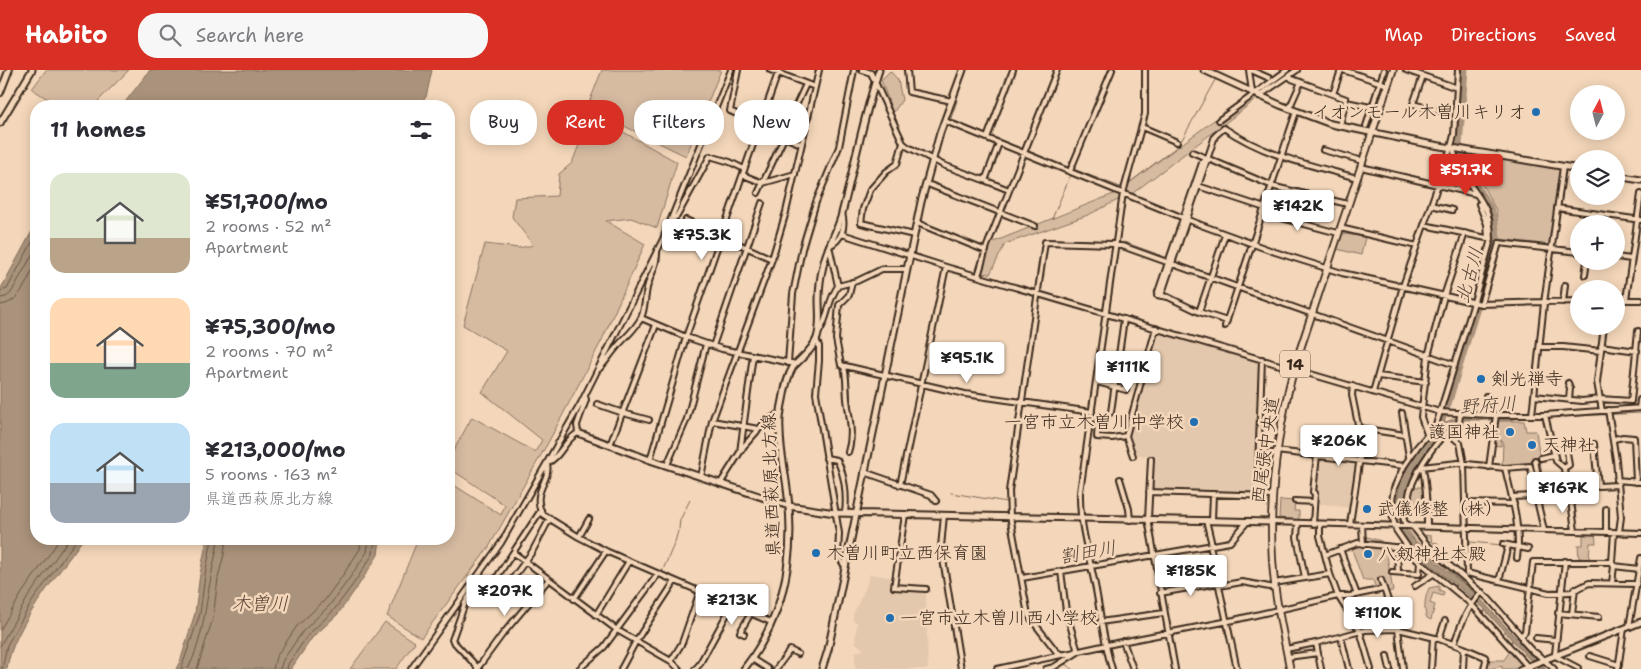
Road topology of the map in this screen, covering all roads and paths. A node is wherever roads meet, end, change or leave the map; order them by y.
1 (3, 70) edge
2 (9, 70) edge
3 (32, 70) edge
4 (731, 70) edge
5 (738, 70) edge
6 (770, 70) edge
7 (819, 70) edge
8 (854, 70) edge
9 (862, 70) edge
10 (879, 70) edge
11 (907, 70) edge
12 (963, 70) edge
13 (1013, 70) edge
14 (1057, 70) edge
15 (1112, 70) edge
16 (1145, 70) edge
17 (1204, 70) edge
18 (1250, 70) edge
19 (1287, 70) edge
20 (1297, 70) edge
21 (1342, 70) edge
22 (1384, 70) edge
23 (1393, 70) edge
24 (1406, 70) edge
25 (1458, 70) edge
26 (779, 71) edge
27 (1414, 71) edge
28 (1289, 76) junction
29 (1423, 76) junction
30 (1269, 78) dead end
31 (1301, 82) junction
32 (1380, 82) junction
33 (875, 83) junction
34 (806, 84) junction
35 (1388, 85) junction
36 (815, 86) junction
37 (1457, 88) junction
38 (0, 93) edge
39 (1255, 94) junction
40 (1333, 94) junction
41 (769, 100) edge
42 (799, 100) edge
43 (952, 100) junction
44 (1346, 102) junction
45 (1372, 108) junction
46 (1289, 109) junction
47 (1380, 109) junction
48 (809, 111) edge
49 (1439, 111) dead end
50 (1296, 112) junction
51 (734, 113) edge
52 (1219, 120) dead end
53 (944, 121) junction
54 (0, 124) edge
55 (1340, 126) junction
56 (1366, 126) dead end
57 (1142, 127) junction
58 (1372, 133) junction
59 (987, 138) junction
60 (1178, 142) dead end
61 (903, 143) junction
62 (999, 143) junction
63 (753, 145) edge
64 (780, 145) edge
65 (801, 145) edge
66 (1452, 149) junction
67 (1323, 150) dead end
68 (1192, 152) dead end
69 (1024, 153) junction
70 (1205, 158) junction
71 (1281, 158) junction
72 (932, 160) junction
73 (1363, 161) junction
74 (1361, 167) junction
75 (1562, 167) junction
76 (1570, 168) edge
77 (744, 169) junction
78 (1070, 171) junction
79 (742, 174) junction
80 (795, 174) junction
81 (1625, 177) edge
82 (1357, 178) junction
83 (984, 180) junction
84 (1641, 180) edge
85 (763, 183) junction
86 (930, 185) dead end
87 (1438, 185) junction
88 (1198, 186) junction
89 (1272, 186) junction
90 (1009, 190) junction
91 (1123, 193) junction
92 (758, 194) dead end
93 (1476, 194) junction
94 (1641, 194) edge
95 (762, 203) dead end
96 (1348, 204) junction
97 (1479, 204) dead end
98 (1431, 205) junction
99 (1265, 208) junction
100 (1556, 208) junction
101 (1452, 210) dead end
102 (842, 212) junction
103 (1001, 212) junction
104 (1263, 213) junction
105 (1185, 219) junction
106 (686, 220) dead end
107 (1639, 220) edge
108 (670, 222) junction
109 (916, 223) junction
110 (1424, 225) junction
111 (1035, 226) dead end
112 (1339, 230) junction
113 (1465, 233) junction
114 (842, 234) junction
115 (914, 235) junction
116 (1225, 235) junction
117 (721, 236) junction
118 (1490, 239) junction
119 (1116, 244) junction
120 (1252, 245) junction
121 (1417, 246) junction
122 (747, 247) junction
123 (828, 247) junction
124 (657, 249) junction
125 (1551, 249) junction
126 (986, 251) junction
127 (1570, 251) edge
128 (910, 256) junction
129 (1625, 258) edge
130 (772, 259) junction
131 (1631, 259) junction
132 (1170, 263) junction
133 (946, 267) junction
134 (1326, 268) junction
135 (907, 270) junction
136 (1586, 270) edge
137 (1585, 274) dead end
138 (978, 276) junction
139 (1210, 278) junction
140 (852, 282) junction
141 (838, 286) junction
142 (1403, 286) junction
143 (1565, 286) dead end
144 (1238, 287) junction
145 (1038, 293) junction
146 (1444, 296) junction
147 (1626, 300) joint
148 (1641, 300) edge
149 (1563, 302) junction
150 (1570, 302) edge
151 (1477, 303) junction
152 (1544, 303) junction
153 (1199, 312) junction
154 (1106, 313) junction
155 (1312, 313) junction
156 (641, 318) junction
157 (1124, 319) junction
158 (1227, 321) junction
159 (656, 325) junction
160 (1225, 326) dead end
161 (1156, 328) junction
162 (1638, 331) dead end
163 (818, 333) junction
164 (1603, 335) edge
165 (686, 337) junction
166 (816, 340) junction
167 (1387, 341) junction
168 (706, 344) junction
169 (713, 346) junction
170 (1602, 346) junction
171 (1540, 347) junction
172 (1638, 349) edge
173 (1601, 351) junction
174 (737, 352) junction
175 (752, 355) junction
176 (1428, 356) junction
177 (1262, 359) junction
178 (788, 363) junction
179 (796, 364) junction
180 (841, 365) junction
181 (1455, 365) junction
182 (1294, 368) junction
183 (1634, 371) junction
184 (1641, 371) edge
185 (596, 372) junction
186 (884, 376) junction
187 (1378, 376) junction
188 (1096, 382) junction
189 (1426, 382) junction
190 (1568, 383) dead end
191 (921, 384) junction
192 (1353, 386) junction
193 (1114, 387) junction
194 (1126, 390) dead end
195 (1373, 392) junction
196 (585, 394) junction
197 (1486, 396) dead end
198 (1534, 396) junction
199 (1600, 398) junction
200 (1569, 400) junction
201 (1640, 400) edge
202 (1631, 401) junction
203 (1021, 402) junction
204 (597, 404) dead end
205 (1422, 407) junction
206 (1631, 408) junction
207 (1640, 408) edge
208 (1602, 411) junction
209 (781, 412) junction
210 (1092, 412) junction
211 (1443, 412) junction
212 (623, 413) junction
213 (1402, 413) dead end
214 (1609, 413) junction
215 (1460, 415) junction
216 (1488, 415) junction
217 (1532, 415) junction
218 (1496, 417) junction
219 (1546, 418) junction
220 (649, 420) dead end
221 (712, 421) junction
222 (1458, 425) junction
223 (743, 426) junction
224 (1359, 428) junction
225 (759, 429) junction
226 (578, 433) junction
227 (1427, 434) junction
228 (1405, 435) junction
229 (1126, 436) junction
230 (1614, 439) junction
231 (610, 445) junction
232 (740, 452) junction
233 (848, 452) dead end
234 (1276, 452) junction
235 (1259, 453) junction
236 (1317, 455) junction
237 (1554, 455) junction
238 (1635, 455) junction
239 (1133, 456) dead end
240 (1641, 456) edge
241 (1409, 457) junction
242 (826, 458) junction
243 (1542, 458) dead end
244 (1151, 459) dead end
245 (650, 460) junction
246 (1360, 460) junction
247 (1535, 460) dead end
248 (547, 464) junction
249 (1464, 464) junction
250 (667, 465) junction
251 (1404, 466) junction
252 (1489, 467) junction
253 (1422, 468) junction
254 (1505, 468) junction
255 (1564, 468) junction
256 (1258, 469) dead end
257 (864, 472) junction
258 (701, 477) junction
259 (1120, 479) dead end
260 (1616, 480) junction
261 (1639, 482) edge
262 (720, 484) junction
263 (900, 485) junction
264 (1617, 485) junction
265 (1598, 486) junction
266 (1149, 492) junction
267 (1213, 494) junction
268 (1569, 494) junction
269 (1272, 496) junction
270 (1539, 496) junction
271 (1513, 497) junction
272 (936, 501) dead end
273 (1295, 501) dead end
274 (1314, 502) junction
275 (1465, 503) junction
276 (1514, 504) junction
277 (789, 506) junction
278 (1606, 509) dead end
279 (541, 510) junction
280 (836, 513) junction
281 (845, 514) junction
282 (855, 514) junction
283 (905, 515) junction
284 (944, 515) junction
285 (1010, 516) junction
286 (550, 518) junction
287 (1082, 518) junction
288 (590, 519) dead end
289 (1148, 519) junction
290 (1130, 520) junction
291 (1209, 520) junction
292 (1248, 522) junction
293 (1272, 522) junction
294 (1298, 524) junction
295 (1313, 524) junction
296 (1320, 524) junction
297 (1350, 524) junction
298 (1362, 525) junction
299 (1410, 525) junction
300 (1396, 526) junction
301 (1427, 526) junction
302 (1465, 527) junction
303 (1518, 530) junction
304 (1544, 530) junction
305 (1575, 531) junction
306 (1606, 532) junction
307 (1614, 532) junction
308 (1619, 532) junction
309 (1641, 533) edge
310 (579, 537) junction
311 (1211, 544) junction
312 (1363, 544) junction
313 (1406, 545) junction
314 (1397, 547) junction
315 (1518, 548) junction
316 (1340, 549) junction
317 (1528, 549) dead end
318 (606, 551) junction
319 (514, 553) junction
320 (1154, 554) junction
321 (1325, 555) junction
322 (1517, 558) dead end
323 (1641, 558) edge
324 (525, 561) junction
325 (629, 561) junction
326 (1564, 561) junction
327 (1420, 563) junction
328 (1613, 564) junction
329 (1091, 565) junction
330 (844, 566) junction
331 (1640, 570) edge
332 (1061, 571) junction
333 (1392, 572) dead end
334 (1398, 572) junction
335 (1468, 573) junction
336 (658, 574) junction
337 (1330, 574) junction
338 (1433, 574) junction
339 (478, 576) junction
340 (1022, 576) junction
341 (513, 578) dead end
342 (1305, 578) junction
343 (549, 579) junction
344 (1467, 579) junction
345 (1381, 580) dead end
346 (675, 581) junction
347 (1499, 581) junction
348 (497, 583) dead end
349 (1612, 583) junction
350 (1218, 584) junction
351 (1636, 584) junction
352 (1274, 586) junction
353 (1415, 586) dead end
354 (1530, 588) junction
355 (926, 589) dead end
356 (1575, 589) junction
357 (1384, 590) junction
358 (700, 591) junction
359 (1482, 592) junction
360 (1160, 593) junction
361 (1561, 593) junction
362 (1357, 595) junction
363 (1338, 596) junction
364 (574, 599) junction
365 (1472, 603) junction
366 (732, 605) junction
367 (1279, 611) junction
368 (751, 613) junction
369 (1164, 613) junction
370 (1558, 613) junction
371 (1572, 614) junction
372 (596, 615) junction
373 (1599, 617) dead end
374 (1227, 621) junction
375 (1445, 621) dead end
376 (772, 622) junction
377 (1100, 622) junction
378 (1641, 622) edge
379 (1627, 628) junction
380 (1398, 629) junction
381 (617, 630) junction
382 (1360, 631) junction
383 (744, 634) dead end
384 (1168, 634) junction
385 (1521, 636) junction
386 (1341, 637) junction
387 (1433, 638) junction
388 (1536, 638) dead end
389 (1439, 639) junction
390 (1556, 640) junction
391 (636, 641) junction
392 (1124, 642) junction
393 (1316, 643) junction
394 (1454, 644) junction
395 (1105, 646) junction
396 (1286, 648) junction
397 (1464, 648) junction
398 (1078, 652) junction
399 (1318, 653) junction
400 (798, 654) dead end
401 (1555, 654) junction
402 (1062, 655) junction
403 (1387, 656) dead end
404 (1590, 656) dead end
405 (1288, 657) junction
406 (752, 659) junction
407 (1543, 660) junction
408 (671, 661) junction
409 (1027, 662) junction
410 (1618, 667) edge
411 (823, 668) edge
412 (1055, 668) edge
413 (1529, 668) edge
414 (1578, 668) dead end
415 (411, 669) edge
416 (478, 669) edge
417 (579, 669) edge
418 (621, 669) edge
419 (679, 669) edge
420 (695, 669) edge
421 (744, 669) edge
422 (768, 669) edge
423 (776, 669) edge
424 (961, 669) edge
425 (997, 669) edge
426 (1029, 669) edge
427 (1046, 669) edge
428 (1112, 669) edge
429 (1133, 669) edge
430 (1175, 669) edge
431 (1237, 669) edge
432 (1290, 669) edge
433 (1321, 669) edge
434 (1349, 669) edge
435 (1371, 669) edge
436 (1390, 669) edge
437 (1403, 669) edge
438 (1431, 669) edge
439 (1463, 669) edge
440 (1484, 669) edge
441 (1521, 669) edge
442 (1554, 669) edge

1 - 2 street
2 - 38 street
3 - 54 street
4 - 108 street
5 - 51 street
6 - 26 street
7 - 36 street
8 - 178 street
9 - 33 street
10 - 33 street, 県道西萩原北方線
11 - 43 street
12 - 43 street
13 - 59 street
14 - 69 street
15 - 78 street
16 - 57 street
17 - 39 street
18 - 30 street
18 - 39 street
19 - 39 street
20 - 28 street
21 - 32 street
21 - 40 street
22 - 32 street
23 - 35 main road, 西尾張中央道 / 14
24 - 27 street
25 - 37 street
26 - 34 street
26 - 41 street
27 - 29 street
28 - 31 street
28 - 39 street
29 - 37 street
29 - 49 street
31 - 40 street
31 - 46 street
32 - 35 street
32 - 45 street
33 - 61 street
33 - 102 street, 県道西萩原北方線
34 - 36 street
34 - 42 street
35 - 47 main road, 西尾張中央道 / 14
36 - 48 street
37 - 66 street
39 - 46 street
39 - 52 street
40 - 44 street
43 - 53 street
44 - 45 street
44 - 55 street
45 - 47 street
45 - 56 street
46 - 50 street
47 - 58 main road, 西尾張中央道 / 14
50 - 55 street
50 - 71 street
53 - 59 street
53 - 72 street
55 - 58 street
57 - 60 street
57 - 91 street
58 - 66 street
58 - 73 main road, 西尾張中央道 / 14
59 - 62 street
61 - 72 street
61 - 115 street
62 - 69 street
62 - 83 street
63 - 77 street
64 - 85 street
65 - 80 street
66 - 75 street
66 - 87 street
66 - 93 street
67 - 73 street
68 - 70 street
69 - 78 street
69 - 90 street
70 - 71 street
70 - 88 street
70 - 89 street
70 - 105 street
71 - 82 street
71 - 89 street
72 - 83 street
72 - 109 street
73 - 74 main road, 西尾張中央道 / 14
74 - 82 main road, 西尾張中央道 / 14
74 - 87 street
75 - 76 street
75 - 100 street
77 - 79 street
77 - 108 street
78 - 91 street
79 - 85 street
79 - 117 street
80 - 85 street
80 - 130 street
81 - 84 street
82 - 96 main road, 西尾張中央道 / 14
83 - 90 street
85 - 92 street
86 - 103 street
87 - 93 street
87 - 98 street
88 - 99 street
88 - 105 street
89 - 96 street
89 - 99 street
90 - 103 street
91 - 105 street
91 - 119 street
93 - 118 street
94 - 107 street
95 - 122 street
96 - 112 main road, 西尾張中央道 / 14
97 - 118 street
98 - 101 street
98 - 110 street
99 - 104 street
100 - 107 street
100 - 125 street
102 - 114 street
102 - 123 street, 県道西萩原北方線
103 - 111 street
103 - 126 street
104 - 112 street
104 - 120 street
105 - 116 street
105 - 132 street
106 - 117 street
107 - 131 street
108 - 124 street
109 - 115 street
109 - 126 street
110 - 113 street
110 - 121 street
112 - 121 street
112 - 134 main road, 西尾張中央道 / 14
113 - 118 street
113 - 146 street
114 - 123 street
114 - 128 street
115 - 128 street
116 - 120 street
116 - 139 street
117 - 122 street
117 - 165 street
118 - 151 street
119 - 132 street
119 - 145 street
119 - 154 street
120 - 134 street
120 - 144 street
121 - 142 street
122 - 130 street
122 - 169 street
123 - 141 street
123 - 163 street, 県道西萩原北方線
124 - 156 street
124 - 185 street
125 - 127 street
125 - 151 street
125 - 152 street
126 - 138 street
128 - 133 street
128 - 135 street
129 - 131 street
130 - 174 street
131 - 147 street
132 - 139 street
132 - 153 street
133 - 138 street
133 - 191 street
134 - 142 street
134 - 155 main road, 西尾張中央道 / 14
135 - 140 street
135 - 186 street
136 - 137 street
138 - 145 street
139 - 144 street
139 - 153 street
140 - 141 street
140 - 180 street
141 - 163 street
142 - 146 street
142 - 167 street
143 - 149 street
144 - 155 street
144 - 158 street
145 - 154 street
145 - 203 street
146 - 151 street
146 - 176 street
147 - 148 street
149 - 150 street
149 - 152 street
151 - 152 street
151 - 181 street
152 - 171 street
153 - 158 street
154 - 157 street
154 - 188 street
155 - 167 street
155 - 182 main road, 西尾張中央道 / 14
156 - 159 street
156 - 185 street
157 - 161 street
157 - 193 street
158 - 160 street
159 - 165 street
159 - 212 street
161 - 177 street
161 - 229 street
162 - 172 street
163 - 166 street, 県道西萩原北方線
164 - 170 street
165 - 168 street
165 - 245 street
166 - 179 street, 県道西萩原北方線
166 - 242 street
167 - 176 street
167 - 187 street
168 - 169 street
168 - 250 street
169 - 174 street
170 - 172 street
170 - 173 street
171 - 173 street
171 - 198 street
172 - 183 street
173 - 199 street
174 - 175 street
174 - 221 street
175 - 178 street
175 - 223 street
176 - 181 street
176 - 189 street
177 - 182 street
177 - 235 street
178 - 179 street
179 - 209 street, 県道西萩原北方線
180 - 186 street
180 - 233 street
181 - 211 street
182 - 192 street
182 - 234 main road, 西尾張中央道 / 14
183 - 184 street
183 - 202 street
185 - 196 street
186 - 191 street
186 - 257 street
187 - 189 street
187 - 195 street
188 - 193 street
188 - 210 street
189 - 205 street
190 - 200 street
191 - 203 street
191 - 263 street
192 - 195 street
192 - 224 street
193 - 194 street
193 - 229 street
195 - 205 street
196 - 226 street
196 - 248 street
197 - 216 street
198 - 200 street
198 - 217 street
199 - 200 street
199 - 202 street
199 - 208 street
201 - 207 street
202 - 206 street
203 - 210 street
203 - 285 street
204 - 212 street
205 - 211 street
205 - 227 street
206 - 207 street
206 - 214 street
208 - 214 street
208 - 219 street
209 - 225 street
209 - 277 street, 県道西萩原北方線
210 - 287 street
211 - 215 street
211 - 227 street
212 - 220 street
212 - 231 street
213 - 228 street
214 - 230 street
215 - 216 street
215 - 222 street
216 - 218 street
217 - 218 street
217 - 219 street
218 - 252 street
219 - 237 street
221 - 223 street
221 - 258 street
222 - 249 street
222 - 253 street
223 - 225 street
223 - 232 street
224 - 228 street
224 - 246 street
225 - 232 street
226 - 231 street
226 - 248 street
227 - 241 street
228 - 241 street
229 - 239 street
230 - 238 street
230 - 260 street
231 - 245 street
232 - 262 street
234 - 235 street
234 - 236 street
234 - 269 main road, 西尾張中央道 / 14
235 - 256 street
236 - 246 street
236 - 274 street
237 - 243 street
237 - 255 street
238 - 240 street
238 - 261 street
241 - 251 street
242 - 280 street
242 - 281 street
244 - 266 street
245 - 250 street
246 - 251 street
246 - 297 street
247 - 270 street
248 - 279 street
248 - 339 street
249 - 252 street
249 - 253 street
249 - 275 street
250 - 258 street
251 - 300 street
252 - 254 street
253 - 299 street
253 - 301 street
254 - 270 street
254 - 271 street
255 - 265 street
255 - 268 street
257 - 263 street
257 - 282 street
258 - 262 street
259 - 290 street
260 - 261 street
260 - 264 street
262 - 277 street
263 - 272 street
264 - 265 street
264 - 308 street
265 - 268 street
266 - 267 street
266 - 289 street
267 - 269 street
267 - 291 street
268 - 270 street
268 - 305 street
269 - 293 main road, 西尾張中央道 / 14
270 - 271 street
270 - 304 street
271 - 276 street
273 - 274 street
274 - 295 street
275 - 276 street
275 - 302 street
276 - 303 street
277 - 280 street
277 - 376 street, 県道西萩原北方線
278 - 306 street
279 - 286 street
279 - 319 street
280 - 281 street
280 - 330 street
281 - 282 street
282 - 283 street
282 - 330 street
283 - 284 street
283 - 355 street
284 - 285 street
284 - 424 street
285 - 287 street
285 - 340 street
286 - 310 street
286 - 324 street
287 - 290 street
287 - 329 street
288 - 310 street
289 - 290 street
289 - 291 street
289 - 320 street
291 - 292 street
291 - 311 street
292 - 293 street
292 - 311 street
293 - 294 street
293 - 352 main road, 西尾張中央道 / 14
294 - 295 street
294 - 342 street
295 - 296 street
296 - 297 street
296 - 321 street
297 - 298 street
298 - 300 street
298 - 312 street
299 - 300 street
299 - 301 street
299 - 344 street
300 - 313 street
301 - 302 street
302 - 303 street
302 - 335 street
303 - 304 street
303 - 315 street
304 - 305 street
305 - 306 street
306 - 307 street
307 - 308 street
307 - 328 street
308 - 309 street
310 - 318 street
311 - 320 street
311 - 350 street
312 - 314 street
312 - 316 street
313 - 314 street
313 - 327 street
314 - 334 street
315 - 317 street
315 - 322 street
315 - 347 street
316 - 321 street
316 - 362 street
318 - 325 street
318 - 364 street
319 - 324 street
319 - 348 street
320 - 329 street
320 - 360 street
321 - 337 street
323 - 331 street
324 - 341 street
324 - 343 street
325 - 336 street
325 - 372 street
326 - 328 street
326 - 354 street
326 - 361 street
327 - 334 street
327 - 338 street
328 - 331 street
328 - 349 street
329 - 332 street
329 - 377 street
330 - 411 street
331 - 351 street
332 - 340 street
332 - 398 street
333 - 334 street
335 - 344 street
335 - 347 street
336 - 346 street
336 - 381 street
337 - 342 street
337 - 363 street
338 - 353 street
338 - 365 street
339 - 415 street
339 - 416 street
340 - 402 street
342 - 352 street
343 - 364 street
343 - 416 street
344 - 359 street
345 - 357 street
346 - 358 street
346 - 391 street
347 - 354 street
349 - 351 street
349 - 356 street
350 - 352 street
350 - 360 street
350 - 374 street
351 - 379 street
352 - 367 main road, 西尾張中央道 / 14
354 - 361 street
354 - 385 street
356 - 361 street
356 - 371 street
357 - 362 street
357 - 380 street
358 - 366 street
358 - 408 street
359 - 365 street
359 - 385 street
360 - 369 street
361 - 370 street
362 - 363 street
363 - 367 street
363 - 382 street
364 - 372 street
365 - 394 street
365 - 413 street
366 - 368 street
366 - 420 street
367 - 374 street
367 - 396 main road, 西尾張中央道 / 14
368 - 376 street
368 - 383 street
369 - 377 street
369 - 384 street
370 - 371 street
370 - 390 street
371 - 373 street
372 - 381 street
374 - 384 street
374 - 431 street
375 - 389 street
376 - 406 street, 県道西萩原北方線
377 - 395 street
378 - 379 street
379 - 401 street
379 - 410 street
380 - 382 street
380 - 387 street
380 - 437 street
381 - 391 street
381 - 417 street
382 - 386 street
382 - 435 street
384 - 392 street
384 - 430 street
385 - 407 street
386 - 393 street
386 - 434 street
387 - 389 street
387 - 438 street
388 - 390 street
389 - 394 street
390 - 401 street
391 - 408 street
391 - 418 street
392 - 395 street
392 - 429 street
393 - 396 street
393 - 399 street
394 - 397 street
395 - 398 street
395 - 428 street
396 - 405 main road, 西尾張中央道 / 14
397 - 439 street
397 - 440 street
398 - 402 street
398 - 412 street
399 - 405 street
399 - 433 street
400 - 423 street
401 - 407 street
401 - 414 street
402 - 409 street
403 - 436 street
404 - 410 street
405 - 432 main road, 西尾張中央道 / 14
406 - 421 street, 県道西萩原北方線
406 - 422 street
407 - 413 street
407 - 442 street
408 - 419 street
409 - 425 street
409 - 426 street
412 - 427 street
413 - 441 street

